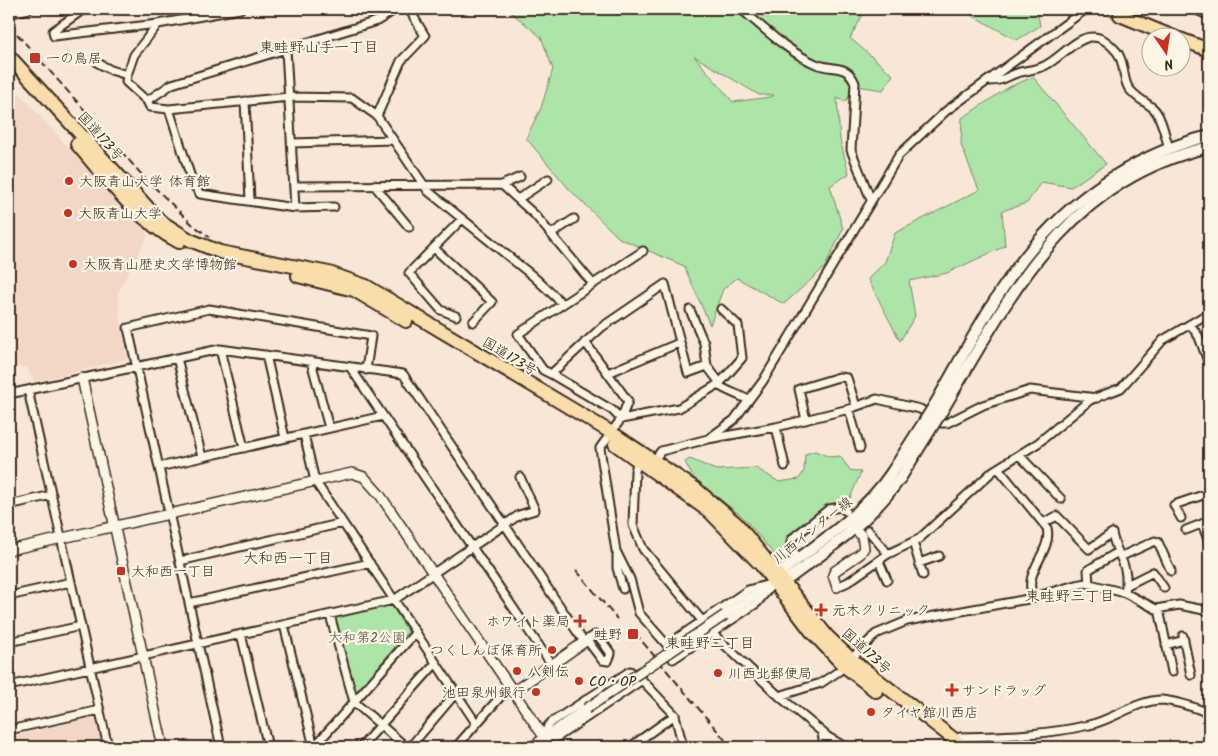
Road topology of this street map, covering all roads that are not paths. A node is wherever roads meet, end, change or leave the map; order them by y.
1 (29, 9) edge
2 (84, 9) edge
3 (240, 9) edge
4 (396, 9) edge
5 (420, 9) edge
6 (741, 9) edge
7 (1086, 9) edge
8 (1200, 9) edge
9 (410, 12) edge
10 (1209, 13) edge
11 (9, 14) edge
12 (1120, 15) tunnel mouth
13 (158, 24) junction
14 (1152, 28) edge
15 (1190, 43) edge
16 (286, 49) junction
17 (1209, 50) edge
18 (9, 56) edge
19 (98, 62) dead end
20 (9, 67) edge
21 (127, 75) junction
22 (989, 81) junction
23 (290, 97) junction
24 (147, 101) junction
25 (245, 101) junction
26 (169, 109) junction
27 (377, 116) junction
28 (1209, 136) edge
29 (393, 140) junction
30 (292, 142) junction
31 (1169, 148) junction
32 (1209, 148) edge
33 (520, 177) dead end
34 (548, 179) dead end
35 (423, 184) junction
36 (374, 185) junction
37 (502, 185) junction
38 (295, 186) junction
39 (518, 199) junction
40 (250, 200) junction
41 (871, 200) junction
42 (334, 207) dead end
43 (295, 208) junction
44 (574, 219) dead end
45 (461, 220) junction
46 (409, 227) dead end
47 (551, 234) junction
48 (434, 248) junction
49 (643, 251) dead end
50 (592, 284) junction
51 (563, 304) junction
52 (720, 309) dead end
53 (690, 310) dead end
54 (1209, 313) edge
55 (456, 316) dead end
56 (473, 322) dead end
57 (1190, 324) junction
58 (585, 342) junction
59 (679, 343) junction
60 (220, 349) junction
61 (266, 355) junction
62 (177, 358) junction
63 (311, 361) junction
64 (1209, 364) edge
65 (136, 366) junction
66 (707, 366) junction
67 (350, 367) junction
68 (366, 370) junction
69 (608, 373) junction
70 (551, 374) junction
71 (82, 378) junction
72 (719, 384) junction
73 (28, 390) junction
74 (9, 394) edge
75 (1097, 398) junction
76 (748, 400) junction
77 (852, 407) junction
78 (938, 408) junction
79 (383, 416) junction
80 (621, 419) junction
81 (806, 420) junction
82 (329, 428) junction
83 (776, 428) junction
84 (304, 434) junction
85 (610, 436) junction
86 (285, 438) junction
87 (708, 439) junction
88 (244, 448) junction
89 (860, 448) dead end
90 (1020, 455) junction
91 (202, 458) junction
92 (638, 460) junction
93 (652, 464) junction
94 (785, 466) dead end
95 (159, 467) junction
96 (998, 468) junction
97 (896, 475) junction
98 (520, 477) dead end
99 (315, 481) junction
100 (1209, 493) edge
101 (52, 495) junction
102 (1061, 499) dead end
103 (9, 505) edge
104 (846, 511) dead end
105 (169, 514) junction
106 (1181, 518) dead end
107 (1209, 521) edge
108 (343, 523) junction
109 (1044, 523) junction
110 (1202, 524) junction
111 (507, 525) junction
112 (115, 527) junction
113 (855, 529) junction
114 (868, 530) dead end
115 (1186, 530) dead end
116 (61, 538) junction
117 (912, 542) junction
118 (1209, 542) edge
119 (473, 548) junction
120 (9, 550) edge
121 (617, 554) junction
122 (888, 554) junction
123 (1120, 554) junction
124 (939, 556) dead end
125 (799, 558) junction
126 (180, 561) junction
127 (879, 561) junction
128 (370, 563) junction
129 (920, 563) junction
130 (1171, 571) dead end
131 (435, 574) junction
132 (923, 575) dead end
133 (779, 579) junction
134 (887, 580) dead end
135 (71, 582) junction
136 (1089, 584) junction
137 (1126, 585) junction
138 (837, 588) joint
139 (1164, 588) dead end
140 (622, 589) dead end
141 (1125, 594) junction
142 (9, 596) edge
143 (1033, 597) junction
144 (394, 600) junction
145 (189, 603) junction
146 (1159, 609) junction
147 (1209, 611) edge
148 (330, 615) junction
149 (703, 621) junction
150 (284, 625) junction
151 (81, 626) junction
152 (416, 632) junction
153 (241, 634) junction
154 (713, 634) junction
155 (586, 641) junction
156 (9, 642) edge
157 (198, 644) junction
158 (667, 645) junction
159 (1166, 645) junction
160 (143, 656) junction
161 (847, 662) junction
162 (436, 663) junction
163 (552, 666) junction
164 (90, 668) junction
165 (1172, 672) dead end
166 (1191, 675) dead end
167 (642, 680) junction
168 (9, 686) edge
169 (513, 690) junction
170 (456, 693) junction
171 (780, 696) junction
172 (354, 702) junction
173 (100, 710) junction
174 (1209, 714) edge
175 (675, 715) junction
176 (476, 723) junction
177 (380, 725) junction
178 (9, 730) edge
179 (822, 732) junction
180 (544, 737) junction
181 (642, 743) edge
182 (954, 746) edge
183 (108, 747) edge
184 (163, 747) edge
185 (221, 747) edge
186 (268, 747) edge
187 (314, 747) edge
188 (362, 747) edge
189 (408, 747) edge
190 (456, 747) edge
191 (532, 747) edge
192 (547, 747) edge
193 (630, 747) edge
194 (683, 747) edge
195 (824, 747) edge
196 (846, 747) edge

1 - 11 street
2 - 13 street
3 - 13 street
4 - 16 street
5 - 9 street
6 - 41 street
7 - 22 street
8 - 10 highway
9 - 27 street
12 - 14 highway
13 - 21 street
15 - 17 highway
16 - 23 street
16 - 24 street
18 - 85 highway, 国道173号
19 - 21 street
20 - 85 highway, 国道173号
21 - 24 street
22 - 31 street
22 - 41 street
23 - 25 street
23 - 27 street
23 - 30 street
24 - 26 street
25 - 26 street
25 - 40 street
26 - 40 street
27 - 29 street
28 - 31 main road, 川西インター線
29 - 30 street
29 - 35 street
30 - 38 street
31 - 78 main road, 川西インター線
32 - 78 main road, 川西インター線
33 - 37 street
34 - 39 street
35 - 36 street
35 - 37 street
35 - 45 street
36 - 38 street
36 - 46 street
37 - 39 street
38 - 43 street
39 - 47 street
40 - 43 street
41 - 76 street
42 - 43 street
44 - 47 street
45 - 48 street
45 - 51 street
47 - 50 street
48 - 55 street
48 - 56 street
49 - 50 street
50 - 51 street
51 - 70 street
52 - 72 street
53 - 66 street
54 - 57 street
57 - 64 street
57 - 75 street
58 - 59 street
58 - 69 street
58 - 70 street
59 - 66 street
59 - 69 street
60 - 61 street
60 - 62 street
60 - 88 street
61 - 63 street
61 - 86 street
62 - 65 street
62 - 91 street
63 - 67 street
63 - 82 street
65 - 68 street
65 - 71 street
65 - 95 street
66 - 72 street
67 - 68 street
67 - 79 street
68 - 111 street
69 - 80 street
70 - 80 street
71 - 73 street
71 - 112 street
72 - 76 street
72 - 80 street
73 - 74 street
73 - 101 street
75 - 77 street
75 - 90 street
76 - 87 street
77 - 81 street
77 - 81 street
77 - 89 street
78 - 97 main road, 川西インター線, bridge
79 - 82 street
79 - 119 street
80 - 85 street
81 - 83 street
82 - 84 street
83 - 87 street
83 - 94 street
84 - 86 street
84 - 99 street
85 - 92 highway, 国道173号
85 - 93 highway, 国道173号
85 - 121 street
86 - 88 street
87 - 93 street
88 - 91 street
90 - 96 street
90 - 102 street
91 - 95 street
92 - 93 highway, 国道173号
92 - 149 street
93 - 133 highway, 国道173号
95 - 105 street
96 - 109 street
96 - 117 street
97 - 113 main road, 川西インター線
97 - 125 main road, 川西インター線
98 - 111 street
99 - 105 street
99 - 108 street
99 - 131 street
100 - 106 street
101 - 103 street
101 - 116 street
104 - 125 street
105 - 112 street
105 - 126 street
107 - 110 street
108 - 126 street
108 - 128 street
109 - 123 street
109 - 143 street
110 - 115 street
110 - 118 street
111 - 119 street
111 - 155 street
112 - 116 street
112 - 160 street
113 - 133 main road, 川西インター線
113 - 138 street
114 - 122 street
116 - 120 street
116 - 135 street
117 - 122 street
117 - 129 street
119 - 131 street
119 - 163 street
121 - 140 street
121 - 158 street
122 - 127 street
123 - 130 street
123 - 136 street
123 - 137 street
124 - 129 street
125 - 133 main road, 川西インター線
126 - 145 street
127 - 134 street
127 - 138 street
128 - 144 street
128 - 145 street
129 - 132 street
131 - 144 street
131 - 169 street
133 - 149 street
133 - 154 street
133 - 161 highway, 国道173号
133 - 180 street, bridge
135 - 142 street
135 - 151 street
136 - 141 street
136 - 143 street
137 - 139 street
137 - 141 street
141 - 146 street
143 - 161 street
144 - 148 street
144 - 152 street
145 - 157 street
146 - 147 street
146 - 159 street
148 - 150 street
148 - 172 street
149 - 154 street
149 - 158 street
150 - 153 street
150 - 187 street
151 - 156 street
151 - 164 street
152 - 162 street
152 - 172 street
153 - 157 street
153 - 186 street
154 - 158 street
154 - 171 street
155 - 155 street
155 - 163 street
157 - 160 street
157 - 185 street
159 - 165 street
159 - 166 street
160 - 164 street
160 - 184 street
161 - 171 street
161 - 182 highway, 国道173号
162 - 170 street
162 - 177 street
163 - 169 street
164 - 168 street
164 - 173 street
167 - 175 street
167 - 180 street
167 - 180 street
169 - 176 street
169 - 180 street
170 - 176 street
170 - 189 street
171 - 179 street
172 - 177 street
172 - 187 street
173 - 178 street
173 - 183 street
174 - 182 street
175 - 181 street
175 - 194 street
176 - 190 street
177 - 188 street
177 - 189 street
179 - 195 street
179 - 196 street
180 - 191 street
180 - 192 street
181 - 193 street

